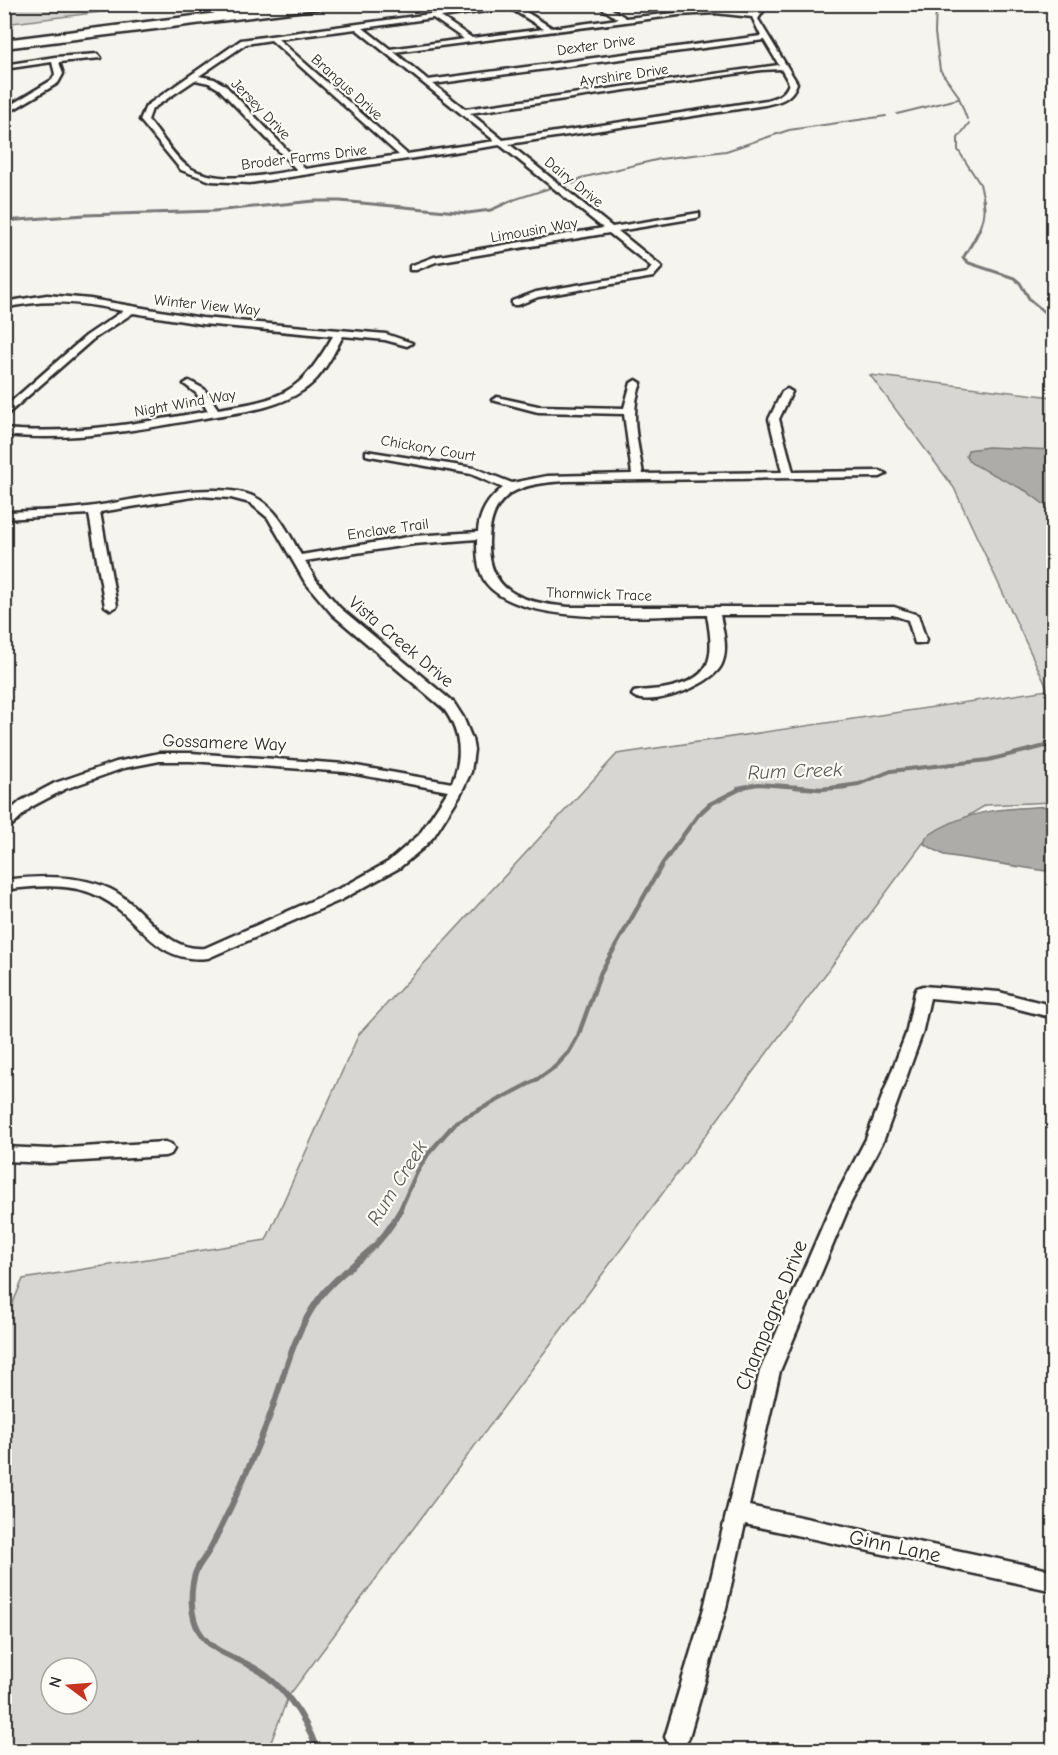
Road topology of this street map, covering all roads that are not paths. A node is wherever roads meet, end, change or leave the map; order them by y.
1 (239, 4) edge
2 (284, 4) edge
3 (322, 4) edge
4 (520, 4) edge
5 (599, 4) edge
6 (689, 4) edge
7 (765, 4) edge
8 (512, 6) edge
9 (696, 11) junction
10 (756, 15) junction
11 (435, 16) junction
12 (624, 20) junction
13 (357, 26) junction
14 (549, 29) junction
15 (4, 32) edge
16 (271, 37) junction
17 (767, 37) junction
18 (4, 38) edge
19 (470, 40) junction
20 (4, 44) edge
21 (389, 51) junction
22 (98, 56) dead end
23 (55, 59) junction
24 (4, 67) edge
25 (785, 67) junction
26 (192, 77) junction
27 (429, 82) junction
28 (466, 111) junction
29 (5, 112) edge
30 (504, 143) junction
31 (406, 157) junction
32 (304, 173) junction
33 (696, 215) dead end
34 (612, 230) junction
35 (413, 268) dead end
36 (515, 303) dead end
37 (4, 305) edge
38 (130, 310) junction
39 (340, 333) junction
40 (407, 343) dead end
41 (636, 383) dead end
42 (189, 384) dead end
43 (787, 392) dead end
44 (497, 400) dead end
45 (628, 411) junction
46 (215, 413) junction
47 (4, 414) edge
48 (4, 432) edge
49 (370, 453) dead end
50 (880, 474) dead end
51 (788, 475) junction
52 (638, 477) junction
53 (513, 488) junction
54 (94, 510) junction
55 (4, 516) edge
56 (483, 540) junction
57 (300, 564) junction
58 (111, 606) dead end
59 (713, 612) junction
60 (920, 640) dead end
61 (639, 695) dead end
62 (457, 788) junction
63 (4, 825) edge
64 (4, 885) edge
65 (1053, 1012) edge
66 (165, 1149) dead end
67 (4, 1154) edge
68 (736, 1513) junction
69 (1053, 1581) edge
70 (677, 1737) dead end

1 - 15 highway
2 - 18 highway
3 - 20 highway
4 - 8 street, Broder Farms Drive
5 - 12 street
6 - 9 street
7 - 10 street
8 - 11 street, Broder Farms Drive
8 - 14 street
9 - 10 street
9 - 12 street
10 - 17 street, Broder Farms Drive
11 - 13 street, Broder Farms Drive
11 - 19 street
12 - 14 street
13 - 16 street, Broder Farms Drive
13 - 21 street, Dairy Drive
14 - 19 street
16 - 26 street, Broder Farms Drive
16 - 31 street, Brangus Drive
17 - 25 street, Broder Farms Drive
17 - 27 street, Dexter Drive
19 - 21 street
21 - 27 street, Dairy Drive
22 - 23 street
23 - 24 street
23 - 29 street
25 - 28 street, Ayrshire Drive
25 - 30 street, Broder Farms Drive
26 - 32 street, Jersey Drive
26 - 32 street, Broder Farms Drive
27 - 28 street, Dairy Drive
28 - 30 street, Dairy Drive
30 - 31 street, Broder Farms Drive
30 - 34 street, Dairy Drive
31 - 32 street, Broder Farms Drive
33 - 34 street, Limousin Way
34 - 35 street, Limousin Way
34 - 36 street, Dairy Drive
37 - 38 street, Winter View Way
38 - 39 street, Winter View Way
38 - 47 street
39 - 40 street, Winter View Way
39 - 46 street, Night Wind Way
41 - 45 street
42 - 46 street
43 - 51 street
44 - 45 street
45 - 52 street
46 - 48 street, Night Wind Way
49 - 53 street, Chickory Court
50 - 51 street, Thornwick Trace
51 - 52 street, Thornwick Trace
52 - 53 street, Thornwick Trace
53 - 56 street, Thornwick Trace
54 - 55 street, Vista Creek Drive
54 - 57 street, Vista Creek Drive
54 - 58 street
56 - 57 street, Enclave Trail
56 - 59 street, Thornwick Trace
57 - 62 street, Vista Creek Drive
59 - 60 street, Thornwick Trace
59 - 61 street
62 - 63 street, Gossamere Way
62 - 64 street, Vista Creek Drive
65 - 68 street, Champagne Drive
66 - 67 street
68 - 69 street, Ginn Lane
68 - 70 street, Champagne Drive

